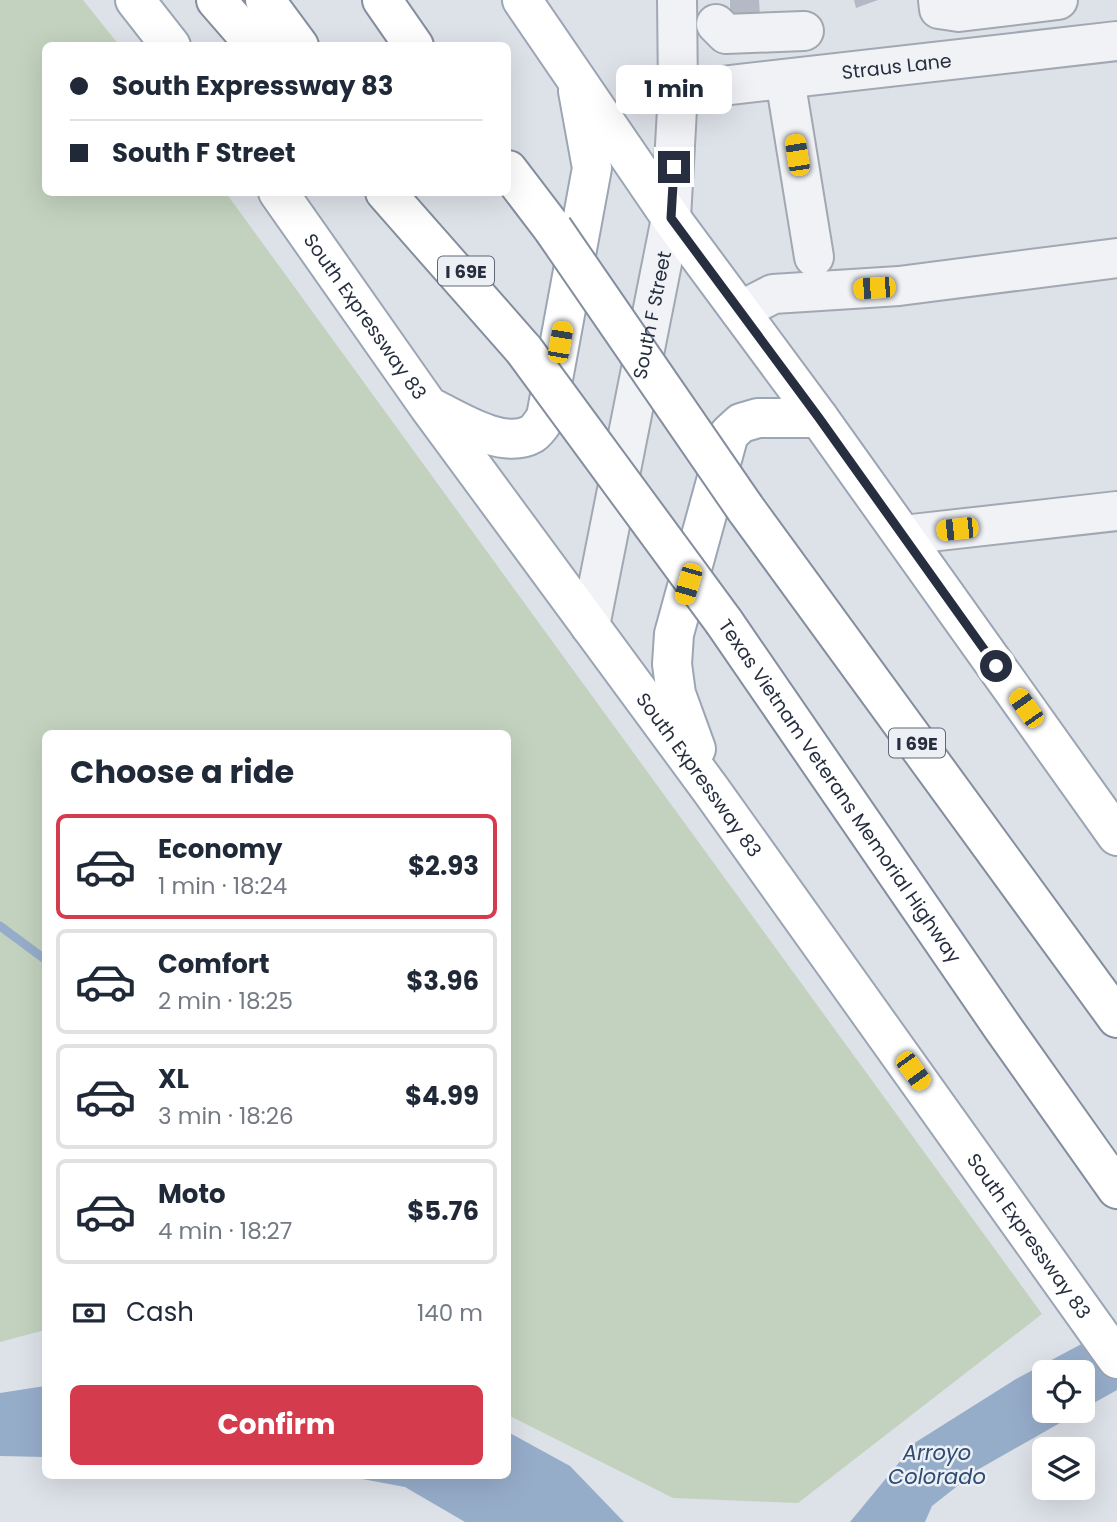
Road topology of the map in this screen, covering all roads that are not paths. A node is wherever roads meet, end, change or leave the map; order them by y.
1 (135, 0) edge
2 (216, 0) edge
3 (265, 0) edge
4 (382, 0) edge
5 (397, 0) edge
6 (522, 0) edge
7 (1058, 0) edge
8 (938, 5) edge
9 (716, 12) edge
10 (677, 15) edge
11 (800, 15) edge
12 (1117, 41) edge
13 (167, 42) edge
14 (253, 42) edge
15 (296, 42) edge
16 (414, 42) edge
17 (415, 42) edge
18 (926, 63) junction
19 (575, 76) junction
20 (797, 78) junction
21 (678, 92) junction
22 (511, 174) edge
23 (281, 196) edge
24 (389, 196) edge
25 (411, 196) edge
26 (671, 218) junction
27 (814, 257) dead end
28 (1117, 258) edge
29 (740, 311) junction
30 (524, 350) junction
31 (429, 407) junction
32 (819, 418) junction
33 (1117, 511) edge
34 (903, 535) junction
35 (590, 626) junction
36 (711, 790) junction
37 (1117, 836) edge
38 (1117, 1018) edge
39 (1117, 1189) edge
40 (1117, 1359) edge

1 - 13 main road
2 - 14 main road
3 - 15 main road
4 - 16 main road
5 - 17 main road
6 - 19 main road
7 - 8 street
8 - 18 street
9 - 10 street
9 - 11 street
10 - 21 street, South F Street
11 - 20 street
12 - 18 street, Straus Lane
18 - 20 street, Straus Lane
19 - 26 main road
19 - 31 main road
20 - 21 street, Straus Lane
20 - 27 street
21 - 26 street, South F Street
22 - 38 main road, I 69E, bridge
23 - 31 main road, South Expressway 83
24 - 30 main road
25 - 30 main road, Texas Vietnam Veterans Memorial Highway / I 69E
26 - 29 main road
26 - 35 street, South F Street
28 - 29 street
29 - 32 main road
30 - 39 main road, Texas Vietnam Veterans Memorial Highway / I 69E, bridge
31 - 35 main road, South Expressway 83
32 - 34 main road
32 - 36 main road
33 - 34 street
34 - 37 main road
35 - 36 main road, South Expressway 83
36 - 40 main road, South Expressway 83

